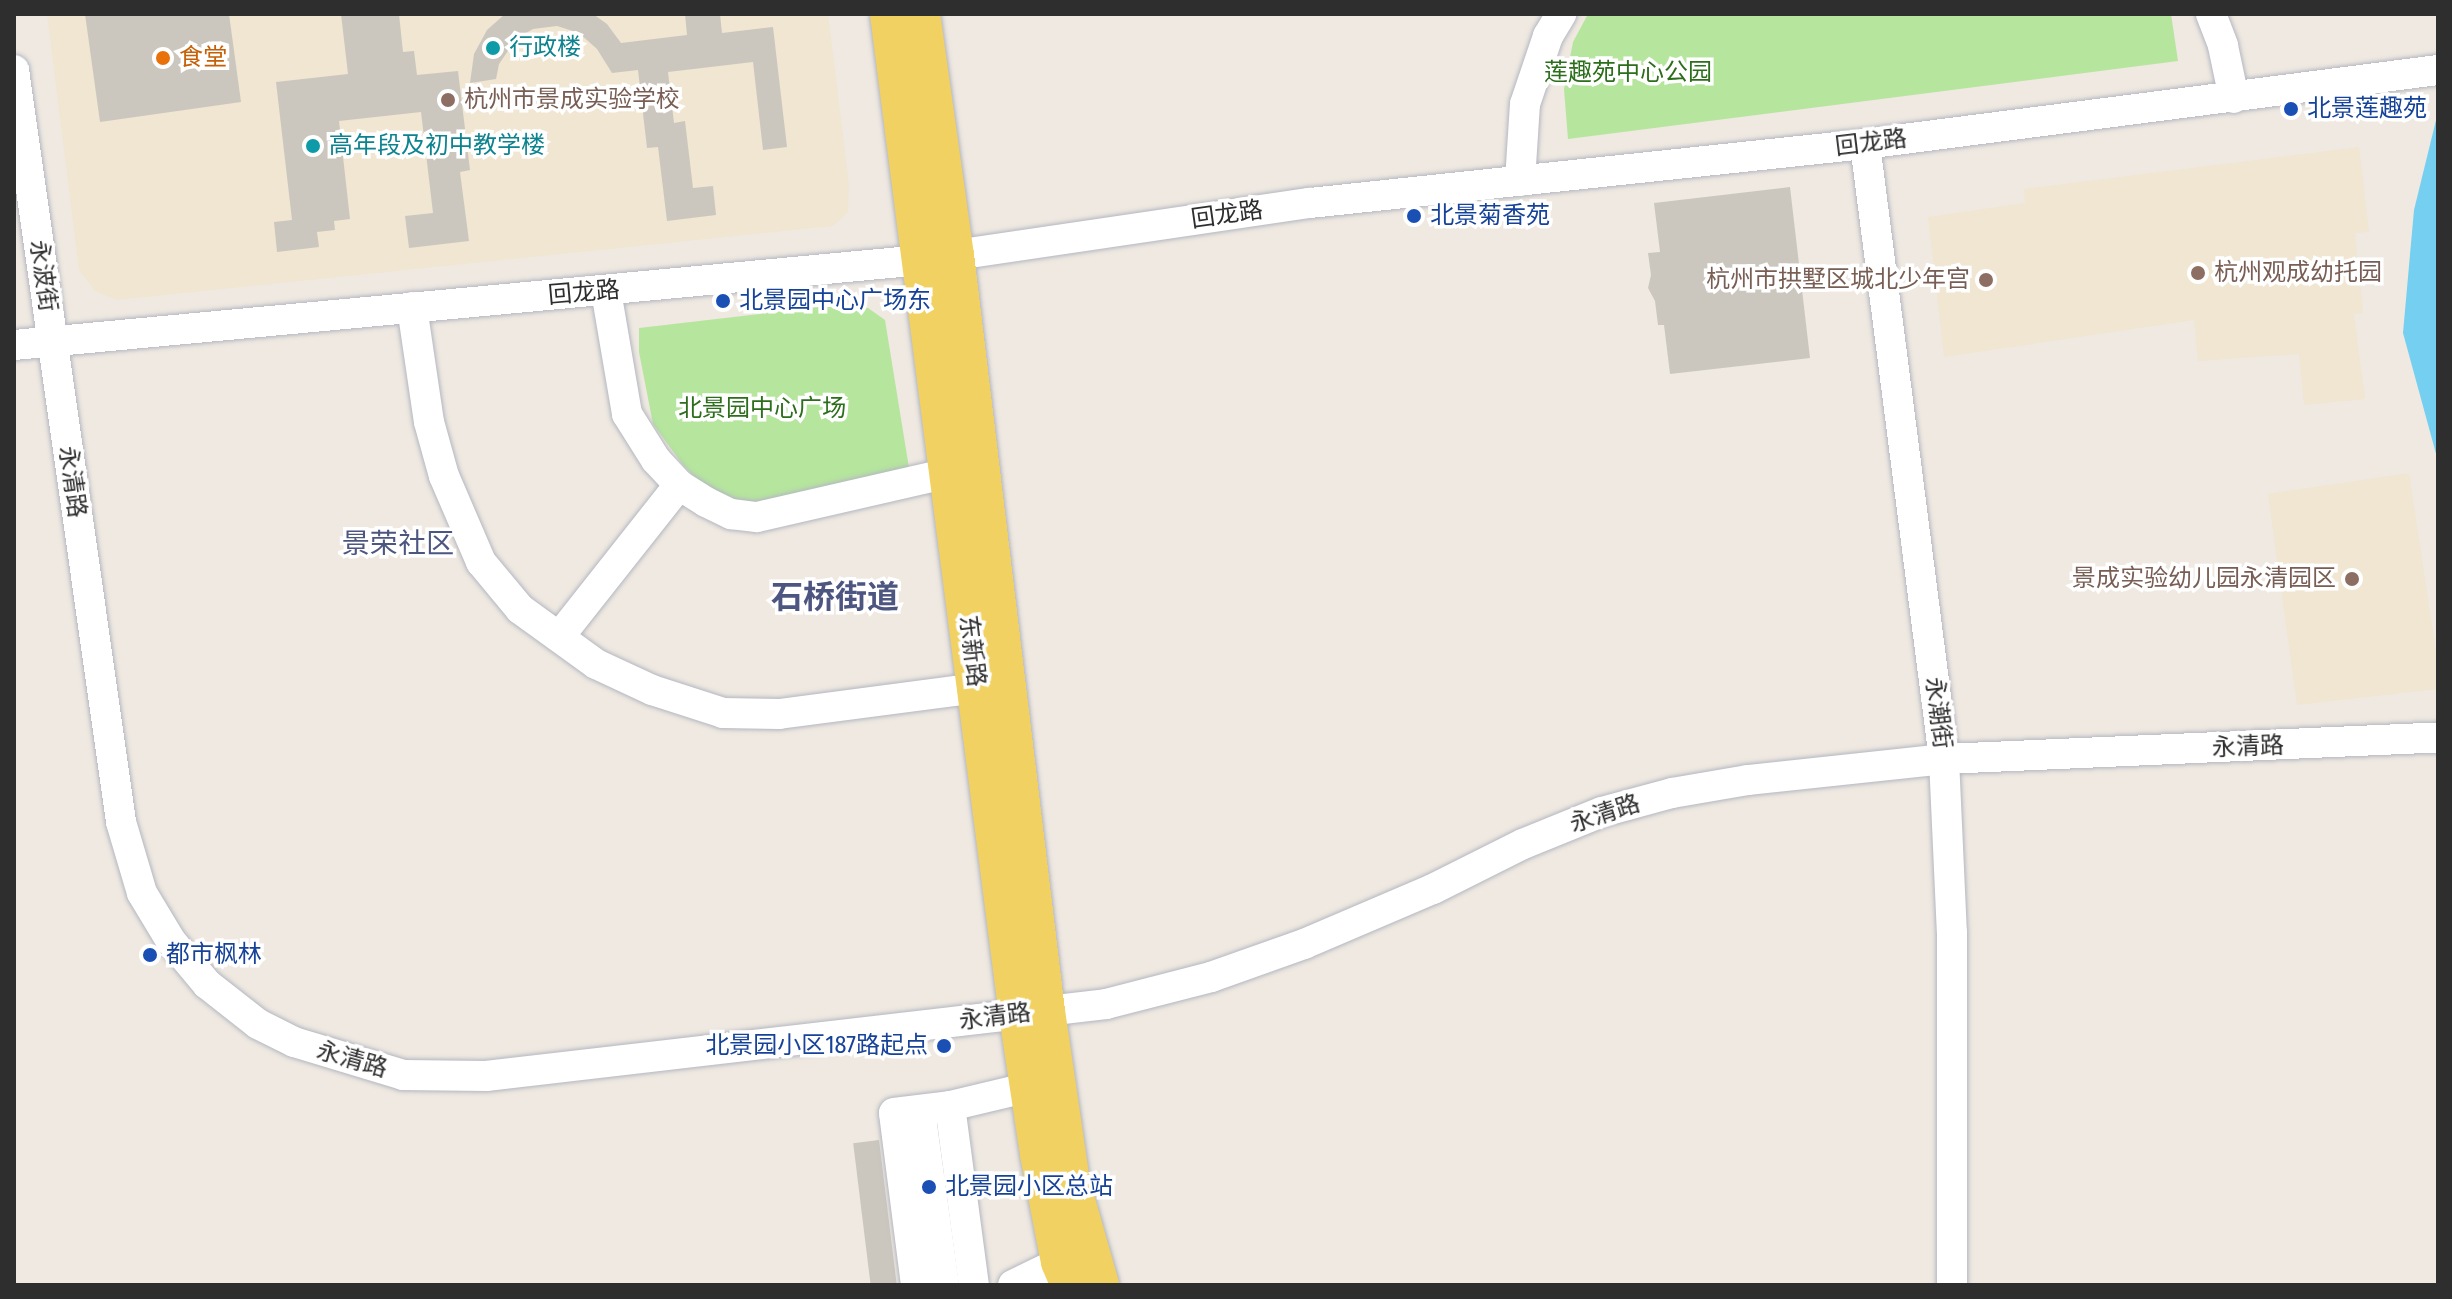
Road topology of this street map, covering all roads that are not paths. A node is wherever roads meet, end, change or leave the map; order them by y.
1 (889, 14) edge
2 (921, 14) edge
3 (1561, 14) edge
4 (2211, 14) edge
5 (14, 70) edge
6 (2432, 70) edge
7 (2234, 98) junction
8 (1865, 144) junction
9 (1520, 181) junction
10 (938, 258) junction
11 (606, 291) junction
12 (412, 307) junction
13 (51, 340) junction
14 (14, 345) edge
15 (949, 473) junction
16 (679, 485) junction
17 (559, 637) junction
18 (976, 688) junction
19 (2438, 737) edge
20 (1944, 759) junction
21 (1032, 1013) junction
22 (1030, 1087) junction
23 (950, 1106) junction
24 (920, 1110) junction
25 (1065, 1273) edge
26 (916, 1285) edge
27 (944, 1285) edge
28 (974, 1285) edge
29 (1013, 1285) edge
30 (1100, 1285) edge
31 (1952, 1285) edge

1 - 10 main road, 东新路
2 - 10 main road, 东新路
3 - 9 street
4 - 7 street
5 - 13 street, 永波街
6 - 7 street, 回龙路
7 - 8 street, 回龙路
8 - 9 street, 回龙路
8 - 20 street, 永潮街
9 - 10 street, 回龙路
10 - 11 street, 回龙路
10 - 15 main road, 东新路
10 - 21 main road, 东新路
11 - 12 street, 回龙路
11 - 16 street
12 - 13 street, 回龙路
12 - 17 street
13 - 14 street, 回龙路
13 - 21 street, 永清路
15 - 16 street
15 - 18 main road, 东新路
16 - 17 street
17 - 18 street
18 - 21 main road, 东新路
19 - 20 street, 永清路
20 - 21 street, 永清路
20 - 31 street, 永潮街
21 - 22 main road, 东新路
21 - 30 main road, 东新路
22 - 23 street
22 - 25 main road, 东新路
23 - 24 street
23 - 28 street
24 - 26 street
24 - 27 street
25 - 29 street

